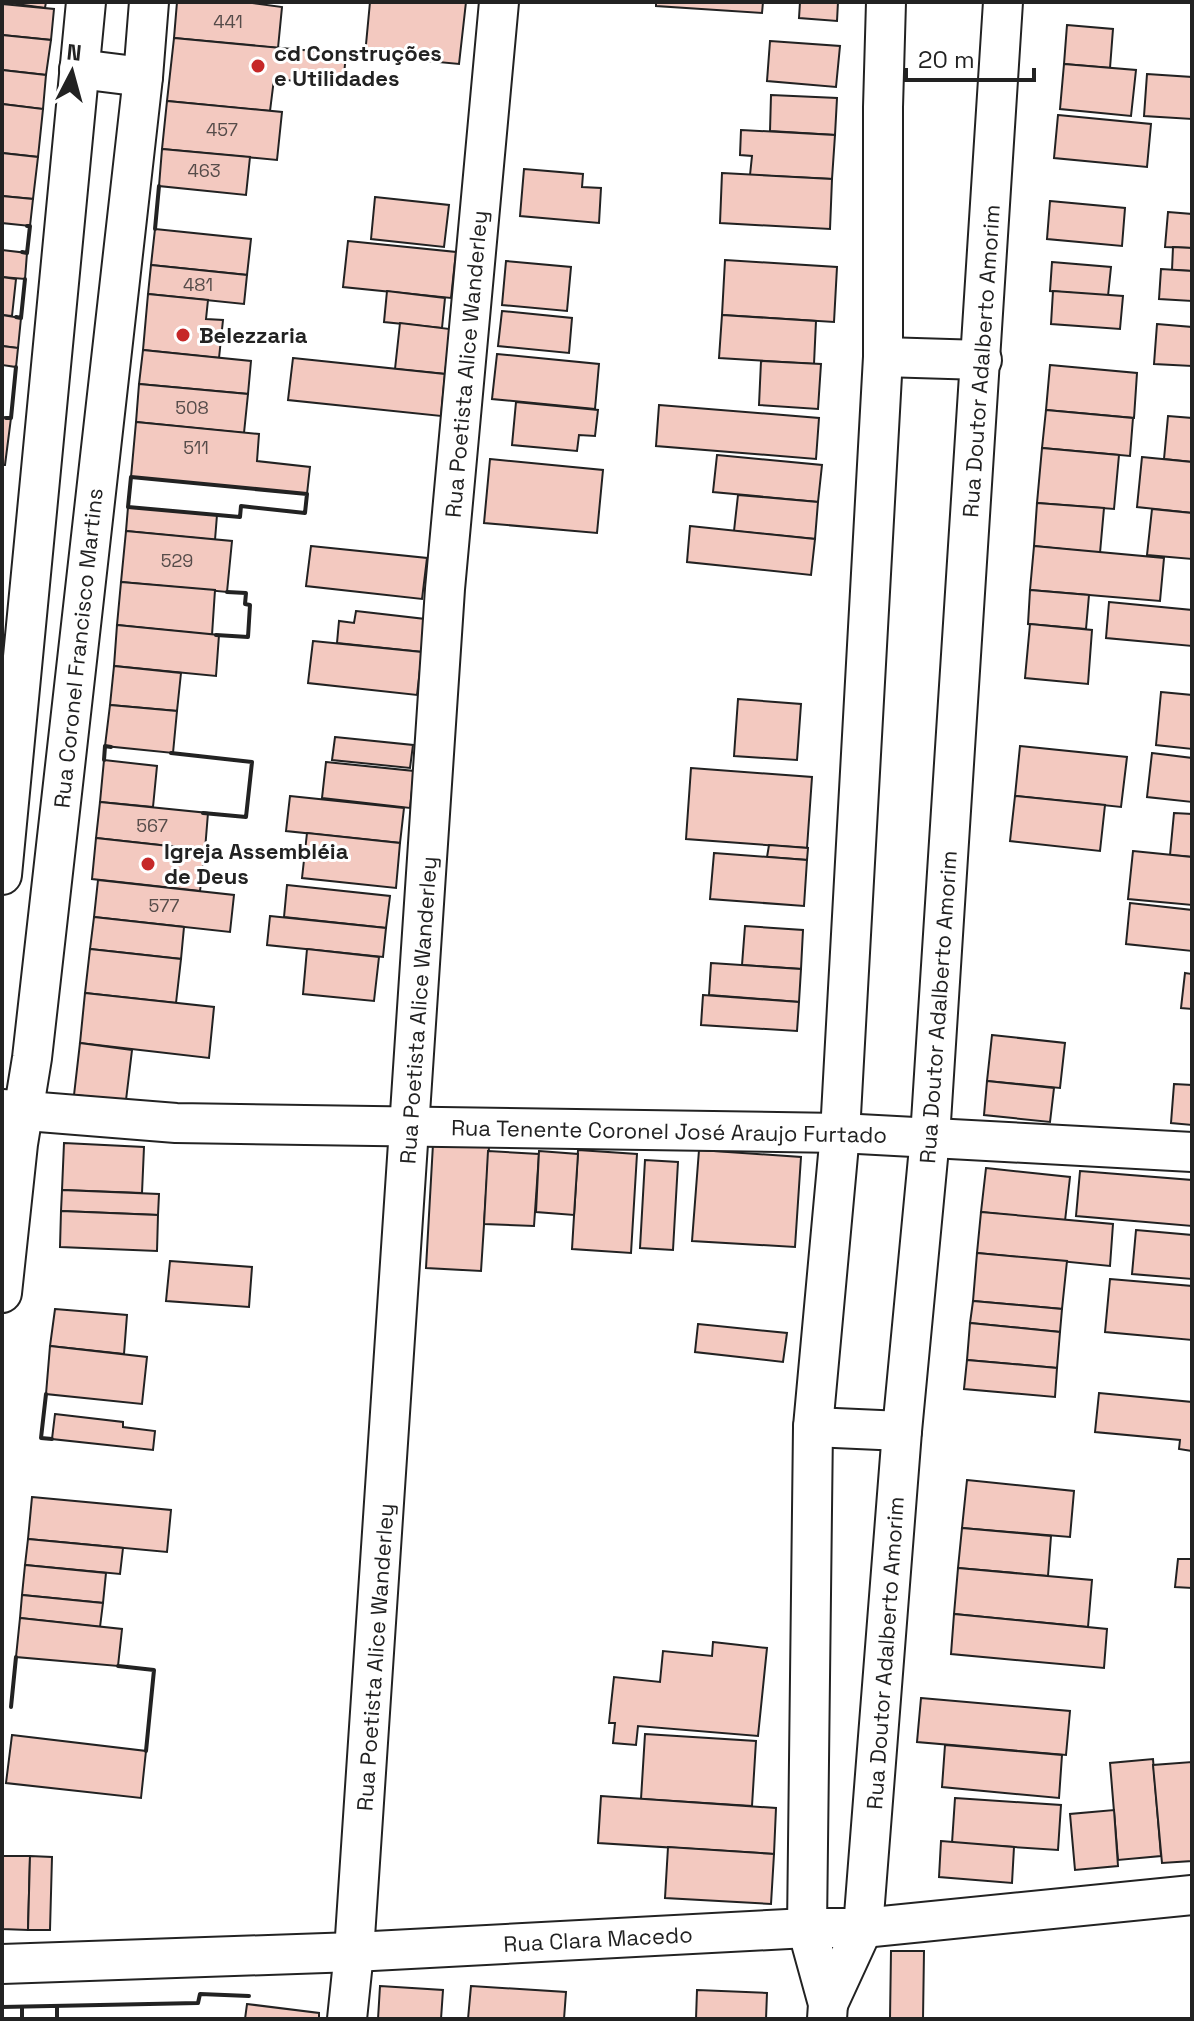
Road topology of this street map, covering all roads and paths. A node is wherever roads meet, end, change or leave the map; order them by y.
1 (86, 2) edge
2 (149, 2) edge
3 (499, 2) edge
4 (886, 2) edge
5 (1003, 2) edge
6 (79, 69) junction
7 (143, 77) junction
8 (883, 357) junction
9 (982, 360) junction
10 (2, 875) edge
11 (11, 1127) edge
12 (411, 1127) junction
13 (840, 1133) junction
14 (930, 1137) junction
15 (1192, 1152) edge
16 (2, 1293) edge
17 (813, 1427) junction
18 (902, 1431) junction
19 (1192, 1895) edge
20 (807, 1928) junction
21 (863, 1928) junction
22 (354, 1952) junction
23 (2, 1964) edge
24 (828, 2011) edge
25 (347, 2019) edge

1 - 6 street
2 - 7 street, Rua Coronel Francisco Martins
3 - 12 street, Rua Poetista Alice Wanderley
4 - 8 street, Rua Doutor Adalberto Amorim
5 - 9 street, Rua Doutor Adalberto Amorim
6 - 7 street
6 - 10 street
7 - 11 street, Rua Coronel Francisco Martins
8 - 9 street
8 - 13 street, Rua Doutor Adalberto Amorim
9 - 14 street, Rua Doutor Adalberto Amorim
11 - 12 street, Rua Tenente Coronel José Araujo Furtado
11 - 16 street, Rua Coronel Francisco Martins
12 - 13 street, Rua Tenente Coronel José Araujo Furtado
12 - 22 street, Rua Poetista Alice Wanderley
13 - 14 street, Rua Tenente Coronel José Araujo Furtado
13 - 17 street, Rua Doutor Adalberto Amorim
14 - 15 street, Rua Tenente Coronel José Araujo Furtado
14 - 18 street, Rua Doutor Adalberto Amorim
17 - 18 street
17 - 20 street, Rua Doutor Adalberto Amorim
18 - 21 street, Rua Doutor Adalberto Amorim
19 - 21 street, Rua Clara Macedo
20 - 21 street, Rua Clara Macedo
20 - 22 street, Rua Clara Macedo
20 - 24 street, Rua Doutor Adalberto Amorim
21 - 24 street, Rua Doutor Adalberto Amorim
22 - 23 street, Rua Clara Macedo
22 - 25 street, Rua Poetista Alice Wanderley

